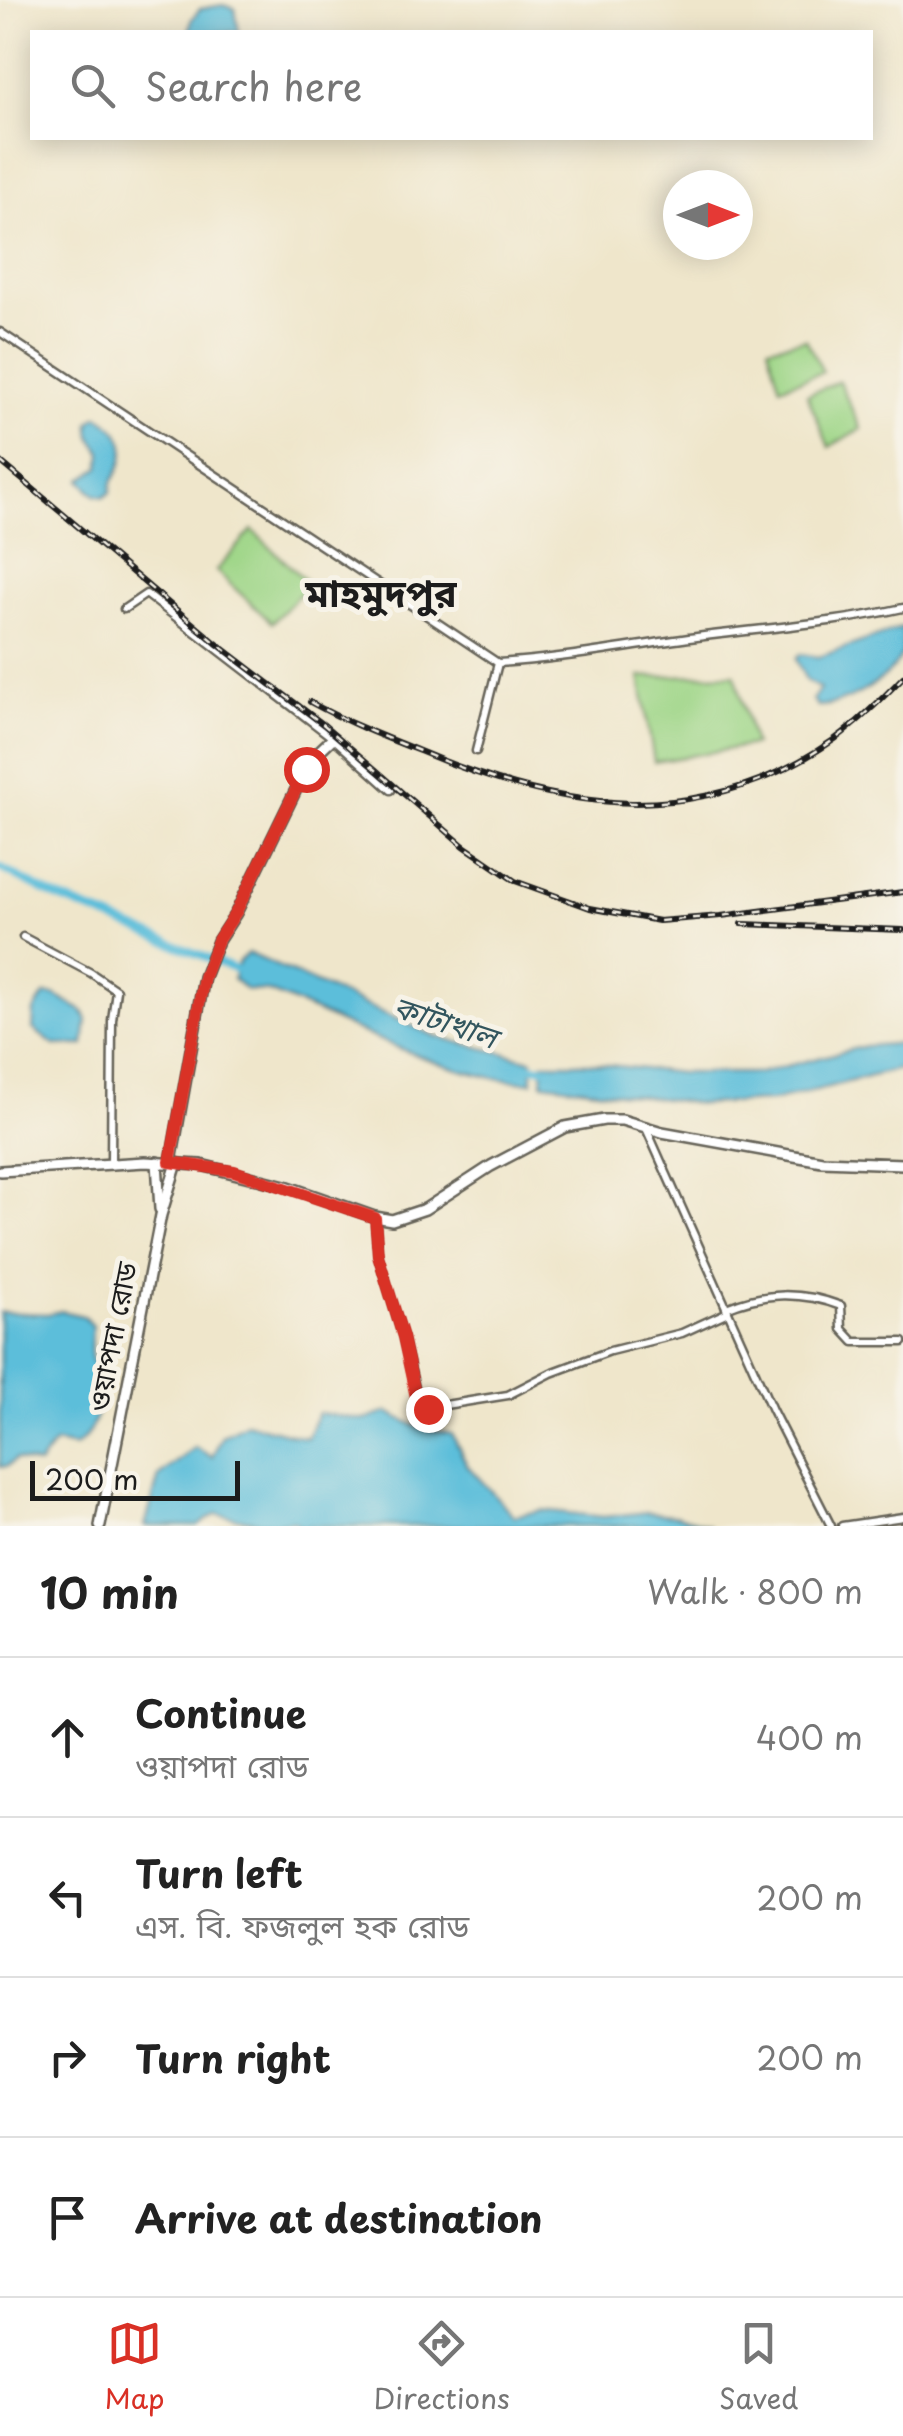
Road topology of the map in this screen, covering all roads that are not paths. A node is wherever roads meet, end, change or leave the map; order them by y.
1 (0, 332) edge
2 (903, 608) edge
3 (124, 609) dead end
4 (498, 663) junction
5 (332, 738) junction
6 (476, 750) dead end
7 (391, 790) dead end
8 (23, 937) dead end
9 (646, 1128) junction
10 (158, 1162) junction
11 (174, 1163) junction
12 (111, 1164) junction
13 (903, 1164) edge
14 (0, 1171) edge
15 (160, 1215) junction
16 (375, 1218) junction
17 (727, 1310) junction
18 (903, 1342) edge
19 (903, 1517) edge
20 (100, 1526) edge
21 (831, 1526) edge
22 (842, 1526) edge

1 - 4 street
2 - 4 street
3 - 5 street
4 - 6 street
5 - 7 street
5 - 11 main road, ওয়াপদা রোড
8 - 12 street
9 - 13 main road
9 - 16 main road
9 - 17 street
10 - 11 main road
10 - 12 main road
10 - 15 main road, ওয়াপদা রোড
11 - 15 main road, ওয়াপদা রোড
11 - 16 main road
12 - 14 main road
15 - 20 main road, ওয়াপদা রোড
16 - 17 street
17 - 18 street
17 - 21 street
19 - 22 street

